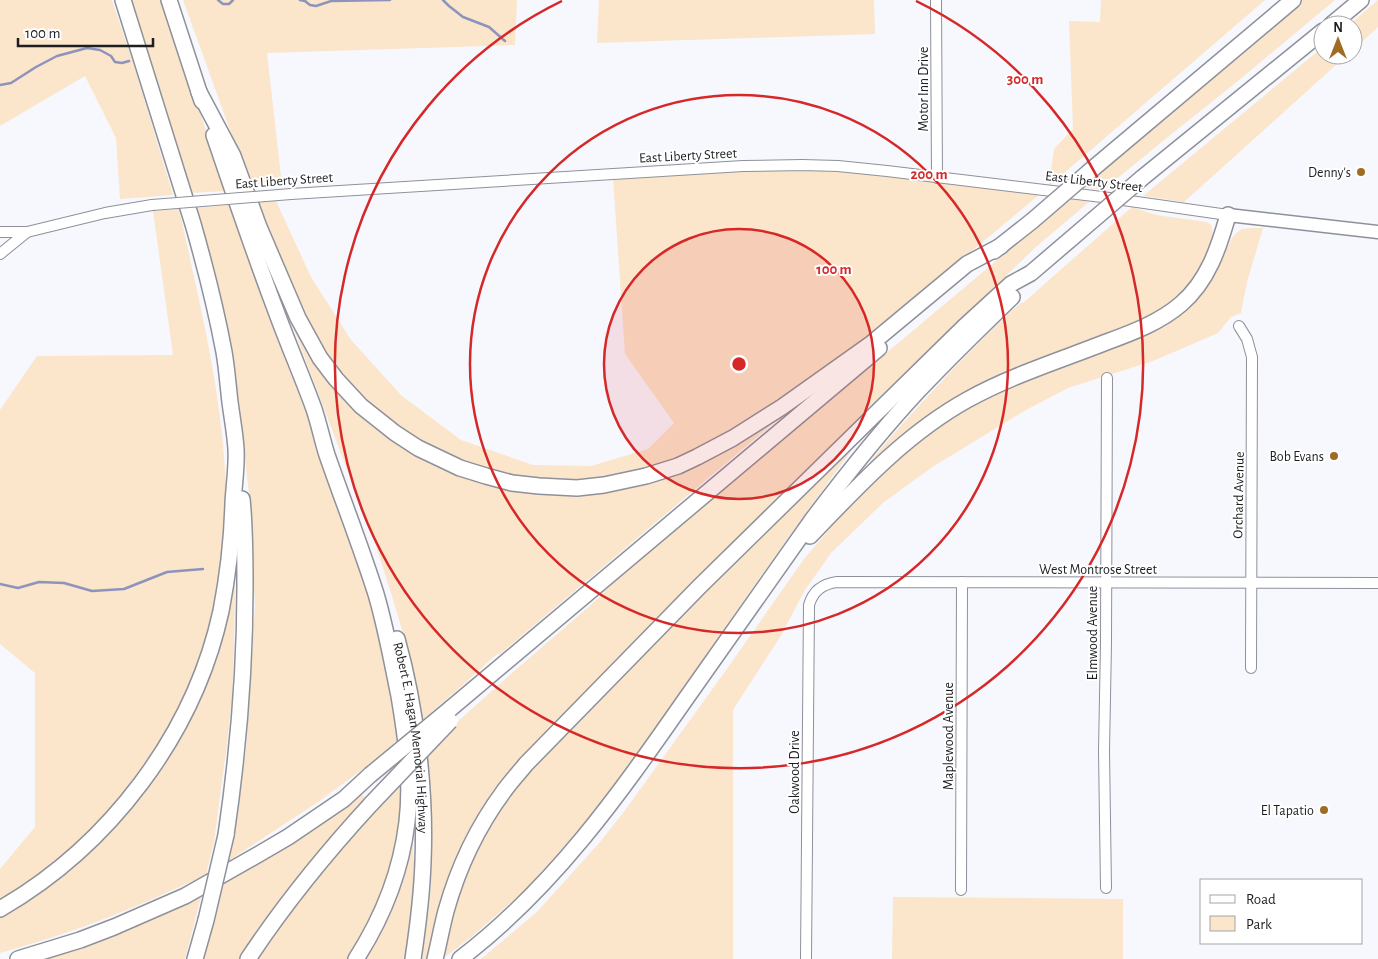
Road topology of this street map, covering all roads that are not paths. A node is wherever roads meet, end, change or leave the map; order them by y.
1 (123, 0) edge
2 (169, 0) edge
3 (936, 0) edge
4 (1277, 0) edge
5 (1293, 0) edge
6 (1362, 0) edge
7 (1343, 15) edge
8 (1313, 39) edge
9 (199, 92) junction
10 (1119, 146) junction
11 (937, 178) junction
12 (1228, 215) junction
13 (0, 232) edge
14 (27, 232) junction
15 (1378, 232) edge
16 (1001, 246) junction
17 (0, 254) edge
18 (1031, 272) junction
19 (1239, 326) dead end
20 (1107, 378) dead end
21 (314, 410) junction
22 (236, 448) junction
23 (962, 582) junction
24 (1106, 582) junction
25 (1251, 583) junction
26 (1378, 583) edge
27 (818, 589) joint
28 (1251, 668) dead end
29 (706, 671) junction
30 (450, 715) junction
31 (1106, 888) dead end
32 (961, 890) dead end
33 (0, 909) edge
34 (18, 959) edge
35 (195, 959) edge
36 (248, 959) edge
37 (356, 959) edge
38 (413, 959) edge
39 (435, 959) edge
40 (460, 959) edge
41 (806, 959) edge

1 - 22 highway
2 - 9 highway
3 - 11 street, Motor Inn Drive
4 - 10 highway
5 - 10 highway
6 - 7 highway
8 - 18 highway, bridge
9 - 16 highway
9 - 21 highway
10 - 16 highway, bridge
11 - 12 street, East Liberty Street
11 - 14 street, East Liberty Street, bridge
12 - 15 main road, East Liberty Street
12 - 29 highway
13 - 14 street, East Liberty Street
14 - 17 street
16 - 30 highway
18 - 29 highway
18 - 39 highway
19 - 25 street, Orchard Avenue
20 - 24 street, Elmwood Avenue
21 - 37 highway
21 - 38 highway, Robert E. Hagan Memorial Highway
22 - 33 highway
22 - 35 highway, bridge
23 - 24 street, West Montrose Street
23 - 27 street, West Montrose Street
23 - 32 street, Maplewood Avenue
24 - 25 street, West Montrose Street
24 - 31 street, Elmwood Avenue
25 - 26 street, West Montrose Street
25 - 28 street, Orchard Avenue
27 - 41 street, Oakwood Drive
29 - 40 highway
30 - 34 highway, bridge
30 - 36 highway, bridge

